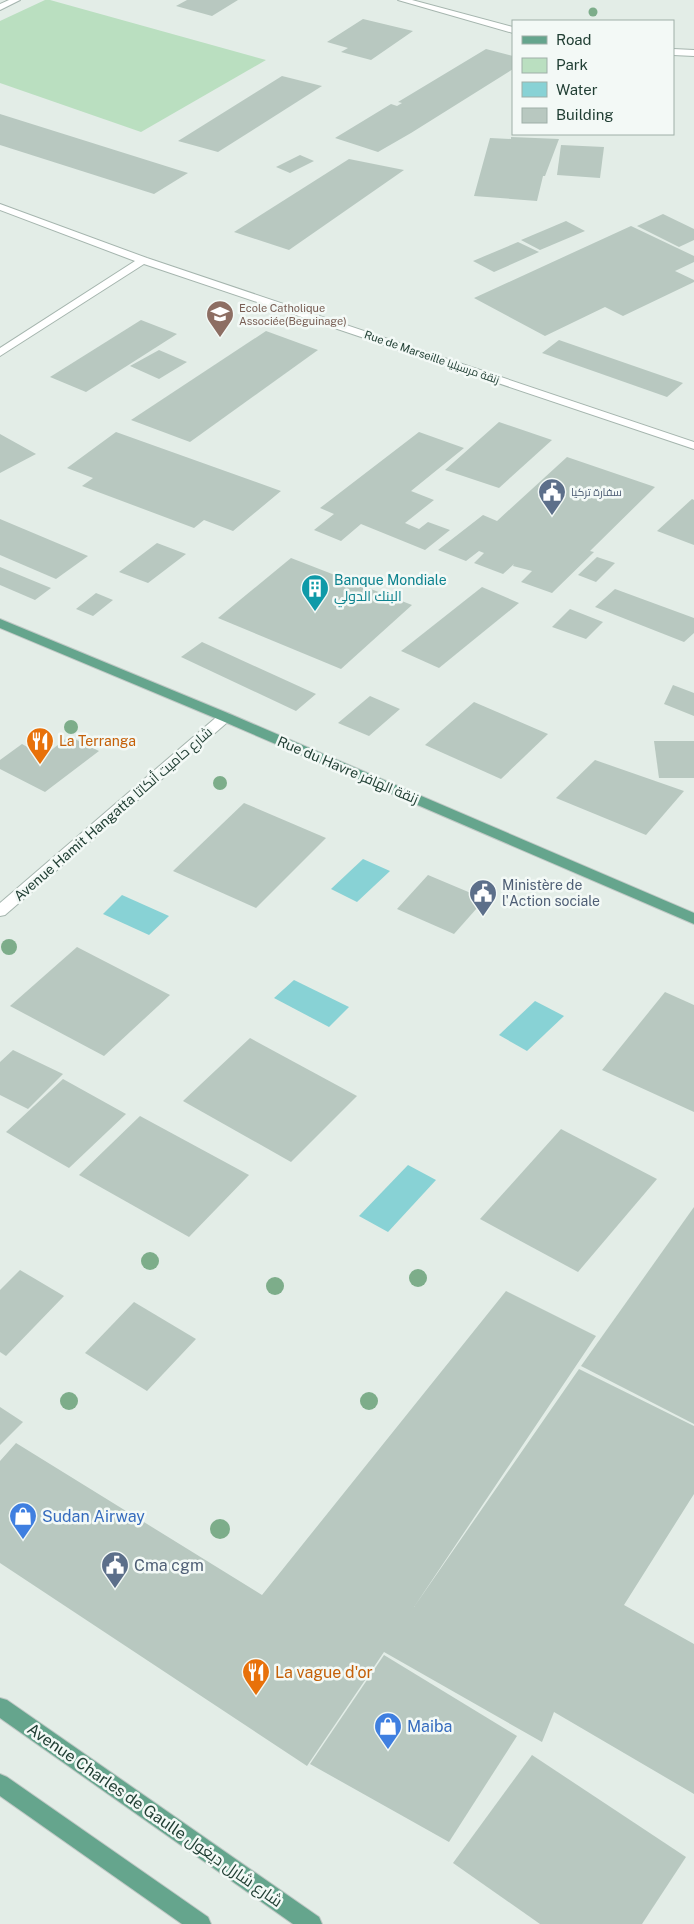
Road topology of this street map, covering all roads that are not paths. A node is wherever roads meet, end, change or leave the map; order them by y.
1 (16, 0) edge
2 (402, 0) edge
3 (0, 7) edge
4 (512, 30) edge
5 (674, 52) edge
6 (694, 53) edge
7 (0, 208) edge
8 (143, 260) junction
9 (0, 353) edge
10 (694, 446) edge
11 (0, 623) edge
12 (225, 717) junction
13 (0, 911) edge
14 (694, 919) edge
15 (0, 1707) edge
16 (0, 1784) edge
17 (200, 1924) edge
18 (311, 1924) edge

1 - 3 street
2 - 4 street
5 - 6 street
7 - 8 street, Rue de Marseille زنقة مرسيليا
8 - 9 street
8 - 10 street, Rue de Marseille زنقة مرسيليا
11 - 12 main road, Rue du Havre زنقة الهافر
12 - 13 street, Avenue Hamit Hangatta شارع حاميت أنكاتا
12 - 14 main road, Rue du Havre زنقة الهافر
15 - 18 main road, Avenue Charles de Gaulle شارع شارل ديغول
16 - 17 main road

